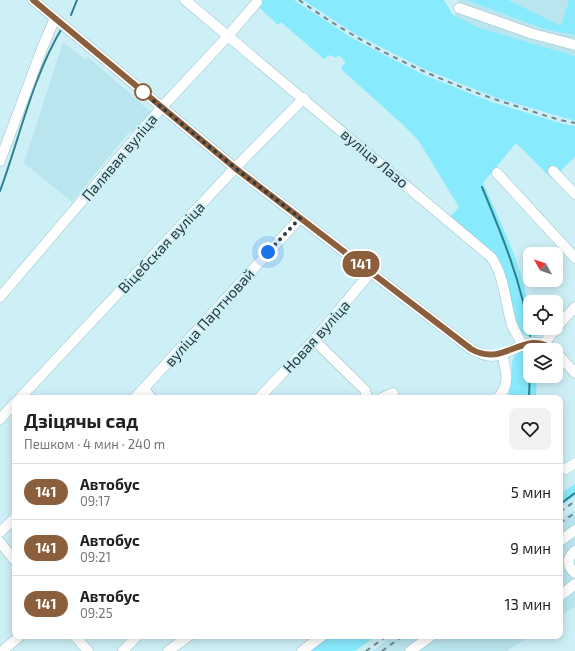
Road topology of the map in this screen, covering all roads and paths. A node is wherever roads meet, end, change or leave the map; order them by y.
1 (33, 0) edge
2 (185, 0) edge
3 (257, 2) dead end
4 (459, 8) dead end
5 (55, 18) junction
6 (228, 36) junction
7 (575, 45) edge
8 (304, 98) junction
9 (162, 107) junction
10 (0, 161) edge
11 (235, 168) junction
12 (553, 171) dead end
13 (497, 173) dead end
14 (575, 194) edge
15 (300, 218) junction
16 (575, 258) edge
17 (371, 272) junction
18 (0, 297) edge
19 (575, 307) edge
20 (563, 320) edge
21 (314, 340) junction
22 (522, 345) joint
23 (502, 354) junction
24 (563, 360) edge
25 (575, 373) edge
26 (144, 389) junction
27 (393, 393) dead end
28 (23, 395) edge
29 (138, 395) edge
30 (149, 395) edge
31 (262, 395) edge
32 (368, 395) edge
33 (389, 395) edge
34 (500, 395) edge
35 (12, 406) edge
36 (0, 419) edge
37 (575, 463) edge
38 (563, 468) edge
39 (12, 521) edge
40 (575, 530) edge
41 (0, 532) edge
42 (563, 539) edge
43 (0, 542) edge
44 (575, 551) edge
45 (12, 557) edge
46 (575, 573) edge
47 (575, 584) edge
48 (563, 594) edge
49 (16, 639) edge
50 (78, 639) edge
51 (134, 639) edge
52 (185, 639) edge
53 (318, 639) edge
54 (427, 639) edge
55 (2, 651) edge
56 (88, 651) edge
57 (123, 651) edge
58 (168, 651) edge
59 (302, 651) edge
60 (410, 651) edge

1 - 5 street
2 - 6 street, вуліца Лазо
3 - 6 street, Палявая вуліца
4 - 7 street
5 - 9 street
5 - 10 street
6 - 8 street, вуліца Лазо
6 - 9 street, Палявая вуліца
8 - 11 street, Віцебская вуліца
8 - 22 street, вуліца Лазо
9 - 11 street
9 - 18 street, Палявая вуліца
11 - 15 street
11 - 28 street, Віцебская вуліца
12 - 14 street
13 - 16 street
15 - 17 street
15 - 26 street, вуліца Партновай
17 - 21 street, Новая вуліца
17 - 23 street
19 - 20 street
21 - 31 street, Новая вуліца
21 - 32 street
22 - 23 street
23 - 34 street
24 - 25 street
26 - 29 street, вуліца Партновай
26 - 30 street
27 - 33 street
35 - 36 street
37 - 38 street
39 - 41 street
40 - 42 street
43 - 45 street
44 - 46 street
47 - 48 street
49 - 55 street
50 - 56 street
51 - 57 street
52 - 58 street
53 - 59 street
54 - 60 street

